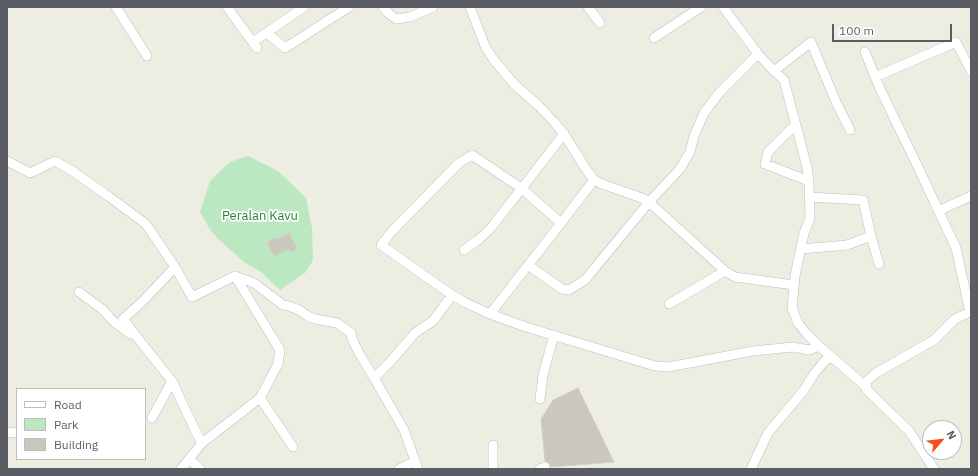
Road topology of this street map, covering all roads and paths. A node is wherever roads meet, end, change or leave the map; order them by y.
1 (116, 7) edge
2 (227, 7) edge
3 (304, 7) edge
4 (349, 7) edge
5 (383, 7) edge
6 (433, 7) edge
7 (470, 7) edge
8 (588, 7) edge
9 (701, 7) edge
10 (723, 7) edge
11 (600, 23) dead end
12 (267, 33) junction
13 (654, 38) dead end
14 (866, 52) dead end
15 (758, 54) junction
16 (147, 56) dead end
17 (971, 71) edge
18 (774, 72) junction
19 (875, 77) junction
20 (796, 124) junction
21 (850, 130) dead end
22 (564, 134) junction
23 (7, 161) edge
24 (594, 180) junction
25 (809, 181) junction
26 (521, 188) junction
27 (971, 196) edge
28 (810, 197) junction
29 (649, 202) junction
30 (938, 211) junction
31 (561, 223) junction
32 (871, 236) junction
33 (801, 249) junction
34 (464, 250) dead end
35 (879, 264) dead end
36 (528, 265) junction
37 (175, 267) junction
38 (725, 271) junction
39 (235, 276) junction
40 (794, 285) junction
41 (79, 292) dead end
42 (452, 295) junction
43 (669, 304) dead end
44 (971, 311) edge
45 (490, 314) junction
46 (554, 335) junction
47 (140, 341) junction
48 (819, 346) junction
49 (834, 359) junction
50 (374, 378) junction
51 (172, 381) junction
52 (867, 390) junction
53 (260, 398) junction
54 (540, 399) dead end
55 (152, 418) dead end
56 (202, 443) junction
57 (493, 446) dead end
58 (293, 447) dead end
59 (190, 458) junction
60 (416, 465) edge
61 (181, 469) edge
62 (200, 469) edge
63 (399, 469) edge
64 (493, 469) edge
65 (751, 469) edge
66 (934, 469) edge

1 - 16 street
2 - 12 street
3 - 12 street
4 - 12 street
5 - 6 street
7 - 22 street
8 - 11 street
9 - 13 street
10 - 15 street
14 - 19 street
15 - 18 street
15 - 29 street
17 - 19 street
18 - 20 street
18 - 21 street
19 - 30 street
20 - 25 street
20 - 25 street
22 - 24 street
22 - 26 street
23 - 37 street
24 - 29 street
24 - 31 street
25 - 28 street
26 - 31 street
26 - 34 street
26 - 42 street
27 - 30 street
28 - 32 street
28 - 33 street
29 - 36 street
29 - 38 street
30 - 44 street
31 - 36 street
32 - 33 street
32 - 35 street
33 - 40 street
36 - 45 street
37 - 39 street
37 - 47 street
38 - 40 street
38 - 43 street
39 - 50 street
39 - 53 street
40 - 48 street
41 - 47 street
42 - 45 street
42 - 50 street
44 - 52 street
45 - 46 street
46 - 48 street
46 - 54 street
47 - 51 street
48 - 49 street
49 - 52 street
49 - 65 street
50 - 60 street
51 - 55 street
51 - 56 street
52 - 66 street
53 - 56 street
53 - 58 street
56 - 59 street
57 - 64 street
59 - 61 street
59 - 62 street
60 - 63 street

